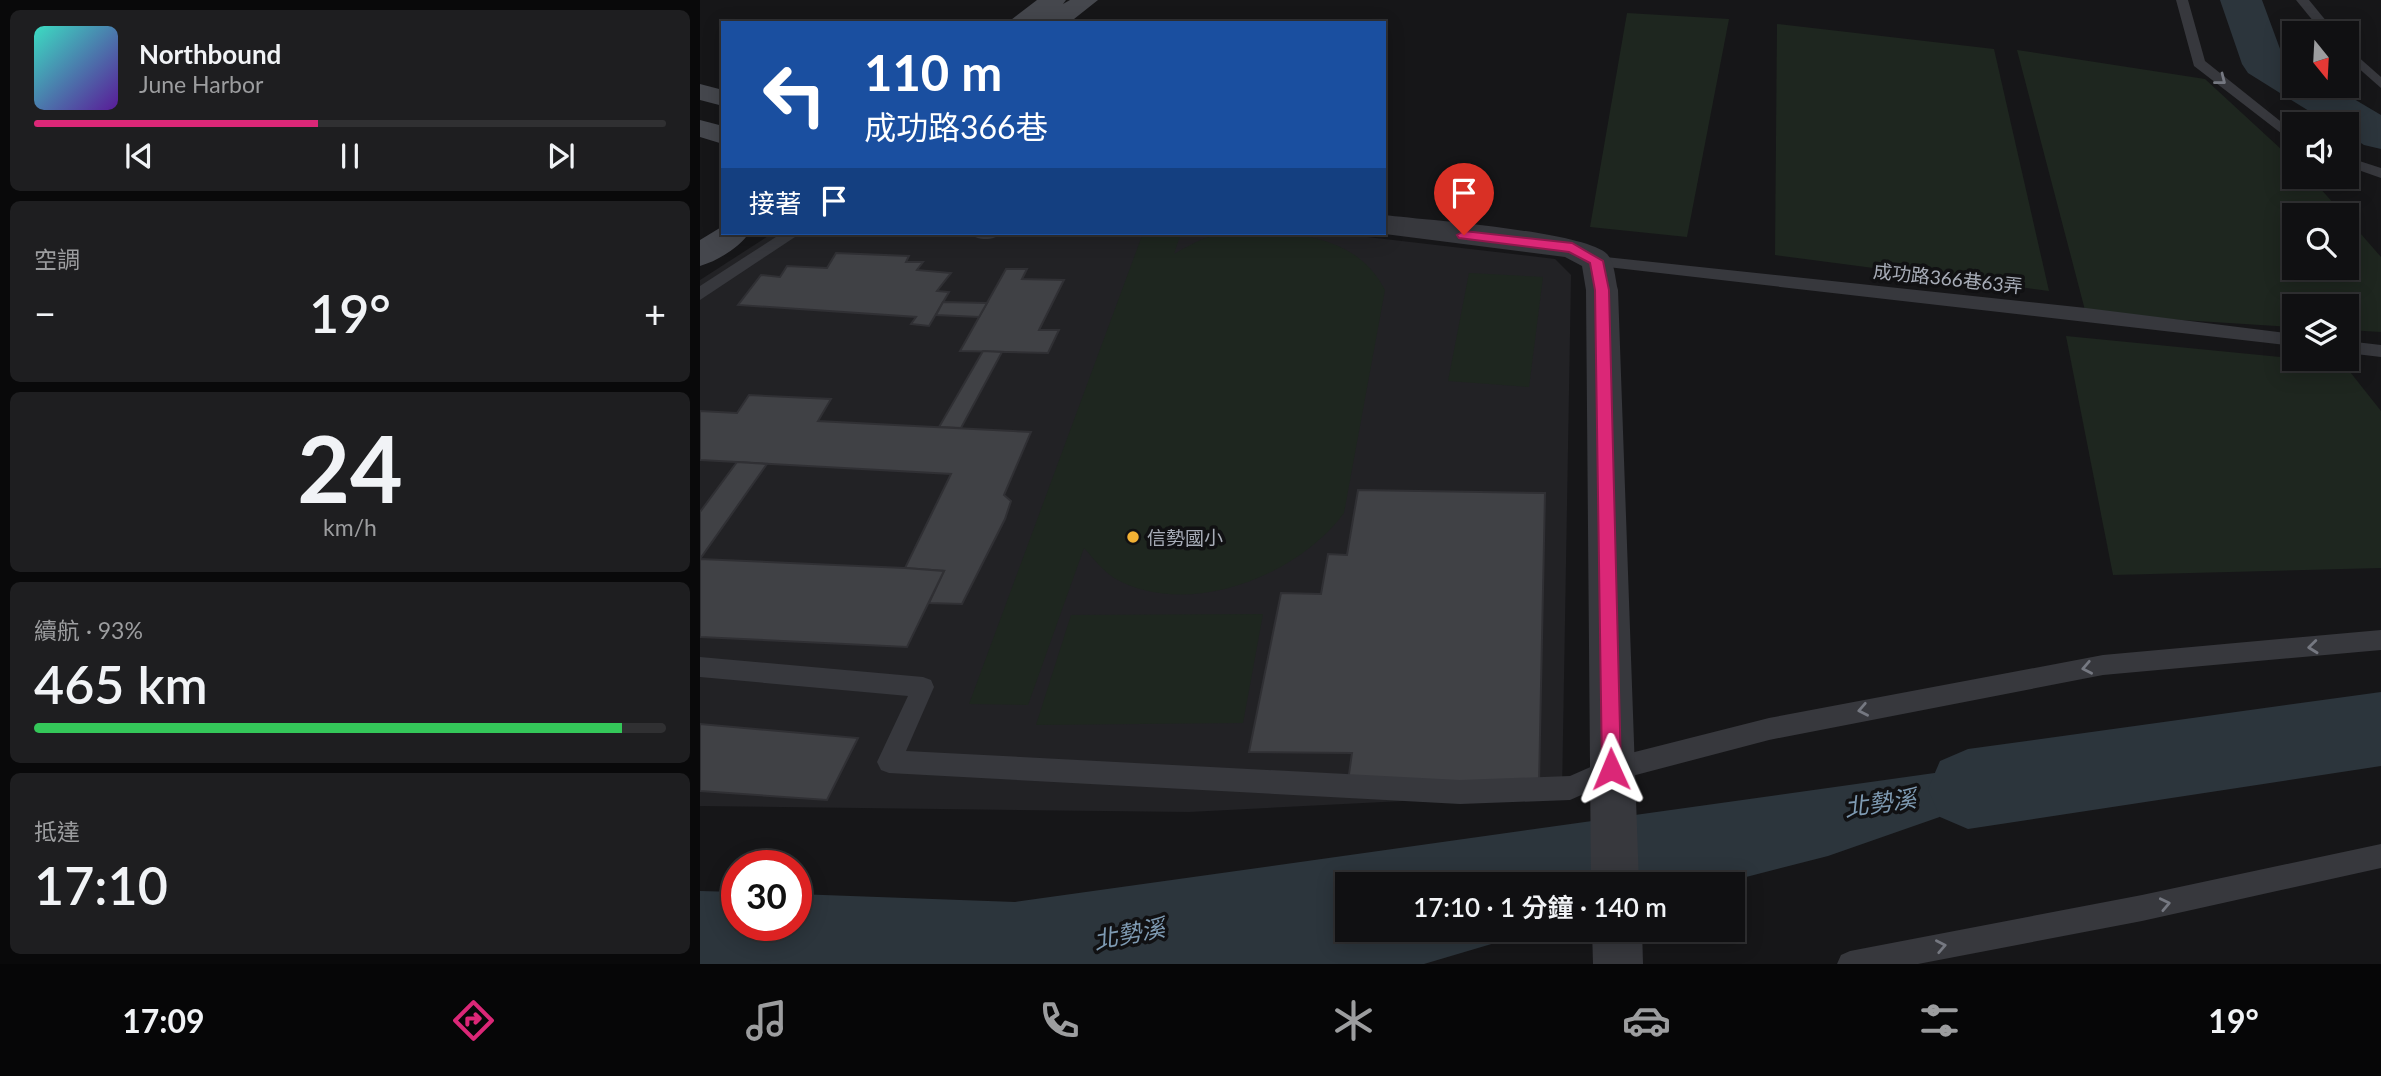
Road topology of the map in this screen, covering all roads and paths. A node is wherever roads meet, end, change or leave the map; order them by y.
1 (1054, 0) edge
2 (1086, 0) edge
3 (2182, 0) edge
4 (2302, 0) edge
5 (1022, 21) edge
6 (1055, 21) edge
7 (2320, 21) edge
8 (2359, 63) edge
9 (2381, 84) edge
10 (700, 92) edge
11 (721, 97) edge
12 (700, 128) edge
13 (2282, 129) edge
14 (721, 135) edge
15 (2359, 165) edge
16 (2381, 173) edge
17 (721, 210) edge
18 (700, 224) edge
19 (1386, 225) edge
20 (730, 235) edge
21 (790, 235) edge
22 (700, 255) edge
23 (1596, 261) junction
24 (700, 293) edge
25 (2282, 338) edge
26 (2359, 348) edge
27 (2381, 351) edge
28 (2381, 640) edge
29 (700, 667) edge
30 (1611, 769) junction
31 (2381, 856) edge
32 (1615, 872) edge
33 (1617, 942) edge
34 (1618, 964) edge
35 (1850, 964) edge

1 - 5 street
2 - 6 street
3 -> 13 lane
4 - 7 lane
8 - 9 lane
10 - 11 street
12 - 14 street
15 - 16 lane
17 - 18 street
19 - 23 street
20 - 22 street
21 - 24 lane
23 - 25 lane, 成功路366巷63弄
23 - 30 street
26 - 27 lane
28 -> 30 lane
29 - 30 lane
30 - 32 street
35 -> 31 lane
33 - 34 street

